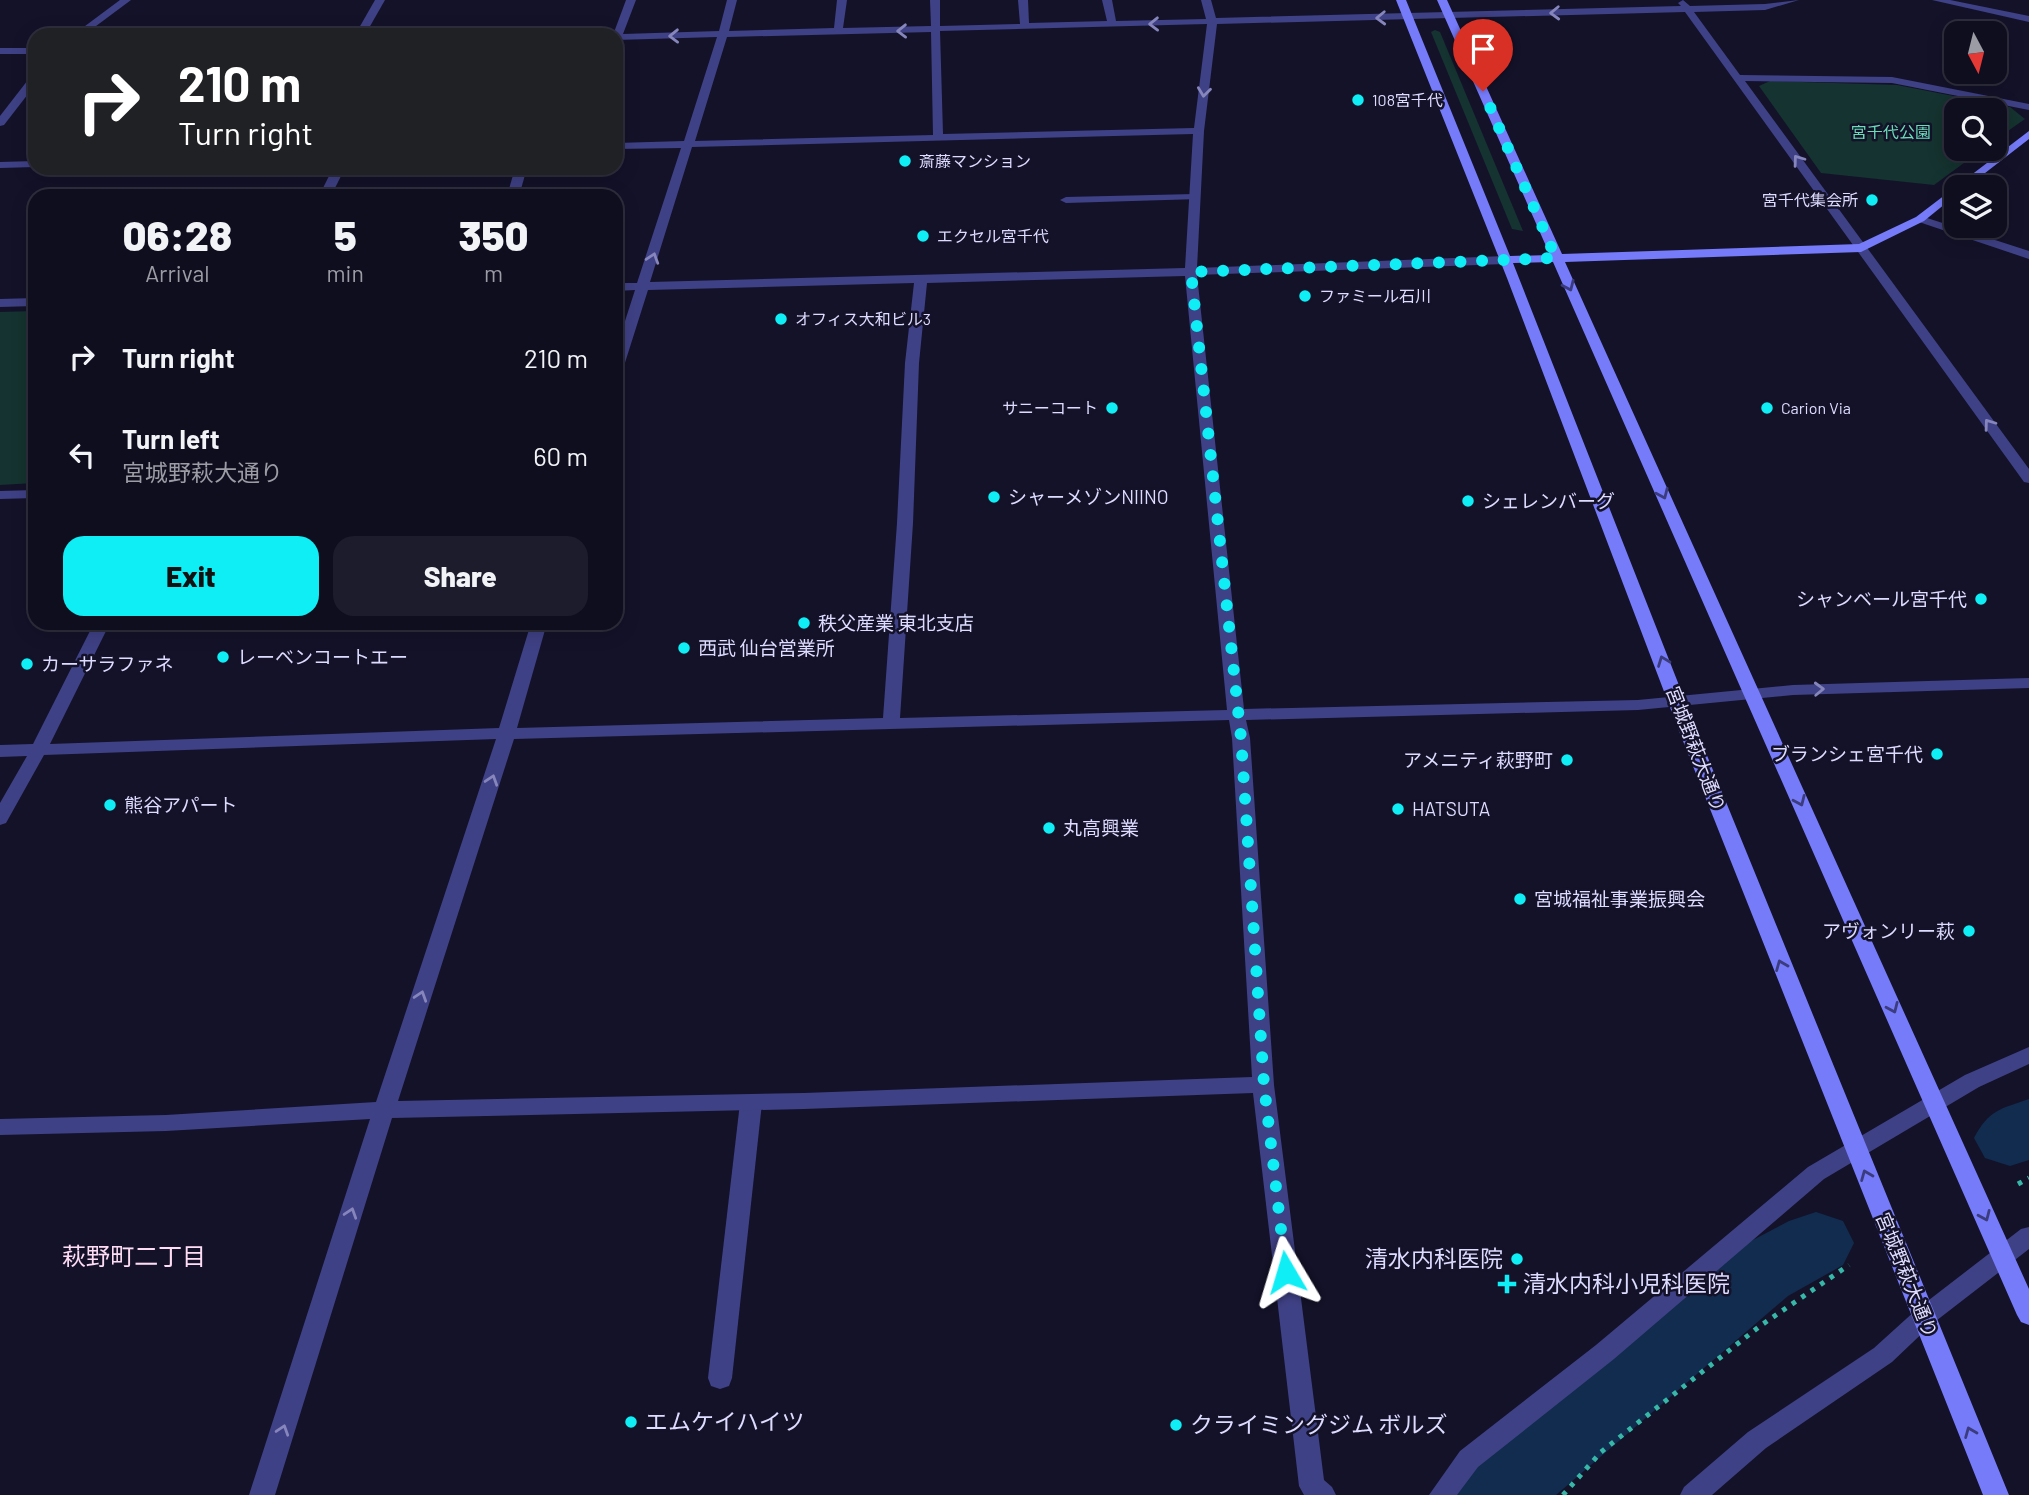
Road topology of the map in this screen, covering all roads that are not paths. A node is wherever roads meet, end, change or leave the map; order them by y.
1 (125, 0) edge
2 (380, 0) edge
3 (631, 0) edge
4 (732, 0) edge
5 (842, 0) edge
6 (935, 0) edge
7 (1023, 0) edge
8 (1107, 0) edge
9 (1206, 0) edge
10 (1401, 0) edge
11 (1442, 0) edge
12 (1794, 0) edge
13 (1937, 0) edge
14 (1684, 5) edge
15 (1449, 16) junction
16 (1408, 17) junction
17 (2029, 19) edge
18 (1212, 23) junction
19 (1112, 25) junction
20 (87, 28) edge
21 (364, 28) edge
22 (620, 28) edge
23 (1026, 28) junction
24 (936, 30) junction
25 (838, 32) junction
26 (723, 35) junction
27 (623, 37) edge
28 (0, 51) edge
29 (28, 51) edge
30 (1738, 78) junction
31 (28, 87) edge
32 (2029, 107) edge
33 (0, 124) edge
34 (1199, 131) junction
35 (2029, 134) edge
36 (938, 138) junction
37 (689, 144) junction
38 (623, 146) edge
39 (28, 164) edge
40 (0, 165) edge
41 (1976, 175) edge
42 (1195, 197) junction
43 (1066, 200) dead end
44 (1944, 200) edge
45 (1920, 219) junction
46 (1861, 248) junction
47 (2029, 255) edge
48 (1556, 258) junction
49 (1505, 260) junction
50 (1191, 272) junction
51 (921, 278) junction
52 (644, 286) junction
53 (623, 287) edge
54 (28, 302) edge
55 (0, 303) edge
56 (623, 348) edge
57 (2022, 457) edge
58 (2029, 479) edge
59 (28, 494) edge
60 (0, 495) edge
61 (98, 630) edge
62 (537, 630) edge
63 (2029, 683) edge
64 (1751, 694) junction
65 (1678, 701) junction
66 (1236, 713) junction
67 (891, 724) junction
68 (507, 734) junction
69 (39, 749) junction
70 (0, 751) edge
71 (0, 819) edge
72 (2029, 1055) edge
73 (1264, 1085) junction
74 (751, 1103) junction
75 (1936, 1103) junction
76 (384, 1110) junction
77 (0, 1127) edge
78 (1856, 1150) junction
79 (2029, 1236) edge
80 (2004, 1258) junction
81 (2029, 1315) edge
82 (1924, 1317) junction
83 (720, 1378) dead end
84 (262, 1495) edge
85 (1323, 1495) edge
86 (1442, 1495) edge
87 (1693, 1495) edge
88 (1996, 1495) edge

1 - 20 street
2 - 21 street
3 - 22 street
4 - 26 street
5 - 25 street
6 - 24 street
7 - 23 street
8 - 19 street
9 - 18 street
10 - 16 street, 宮城野萩大通り
11 - 15 street
12 - 14 street
13 - 17 street
14 -> 15 street
14 - 30 street
15 - 16 street
15 - 48 street
16 -> 18 street
16 - 49 street, 宮城野萩大通り
18 -> 19 street
18 -> 34 street
19 - 23 street
23 - 24 street
24 -> 25 street
24 - 36 street
25 - 26 street
26 -> 27 street
26 - 37 street
28 - 29 street
30 - 32 street
46 -> 30 street
31 - 33 street
34 - 36 street
34 - 42 street
35 - 41 street
36 - 37 street
37 - 38 street
52 -> 37 street
39 - 40 street
42 - 43 street
42 - 50 street
44 - 45 street
45 - 46 street
45 - 47 street
46 - 48 street
57 -> 46 street
48 - 49 street
48 -> 64 street
49 - 50 street
65 -> 49 street, 宮城野萩大通り
50 - 51 street
50 - 66 street
51 - 52 street
51 - 67 street
52 - 53 street
52 - 56 street
54 - 55 street
57 - 58 street
59 - 60 street
61 - 69 street
62 - 68 street
64 -> 63 street
64 - 65 street
64 -> 75 street
65 - 66 street
78 -> 65 street, 宮城野萩大通り
66 - 67 street
66 - 73 street
67 - 68 street
68 - 69 street
76 -> 68 street
69 - 70 street
69 - 71 street
72 - 75 street
73 - 74 street
73 - 85 street
74 - 76 street
74 - 83 street
75 - 78 street
75 -> 80 street
76 - 77 street
84 -> 76 street
82 -> 78 street, 宮城野萩大通り
78 - 86 street
79 - 80 street
80 - 81 street
80 - 82 street
82 - 87 street
88 -> 82 street, 宮城野萩大通り

